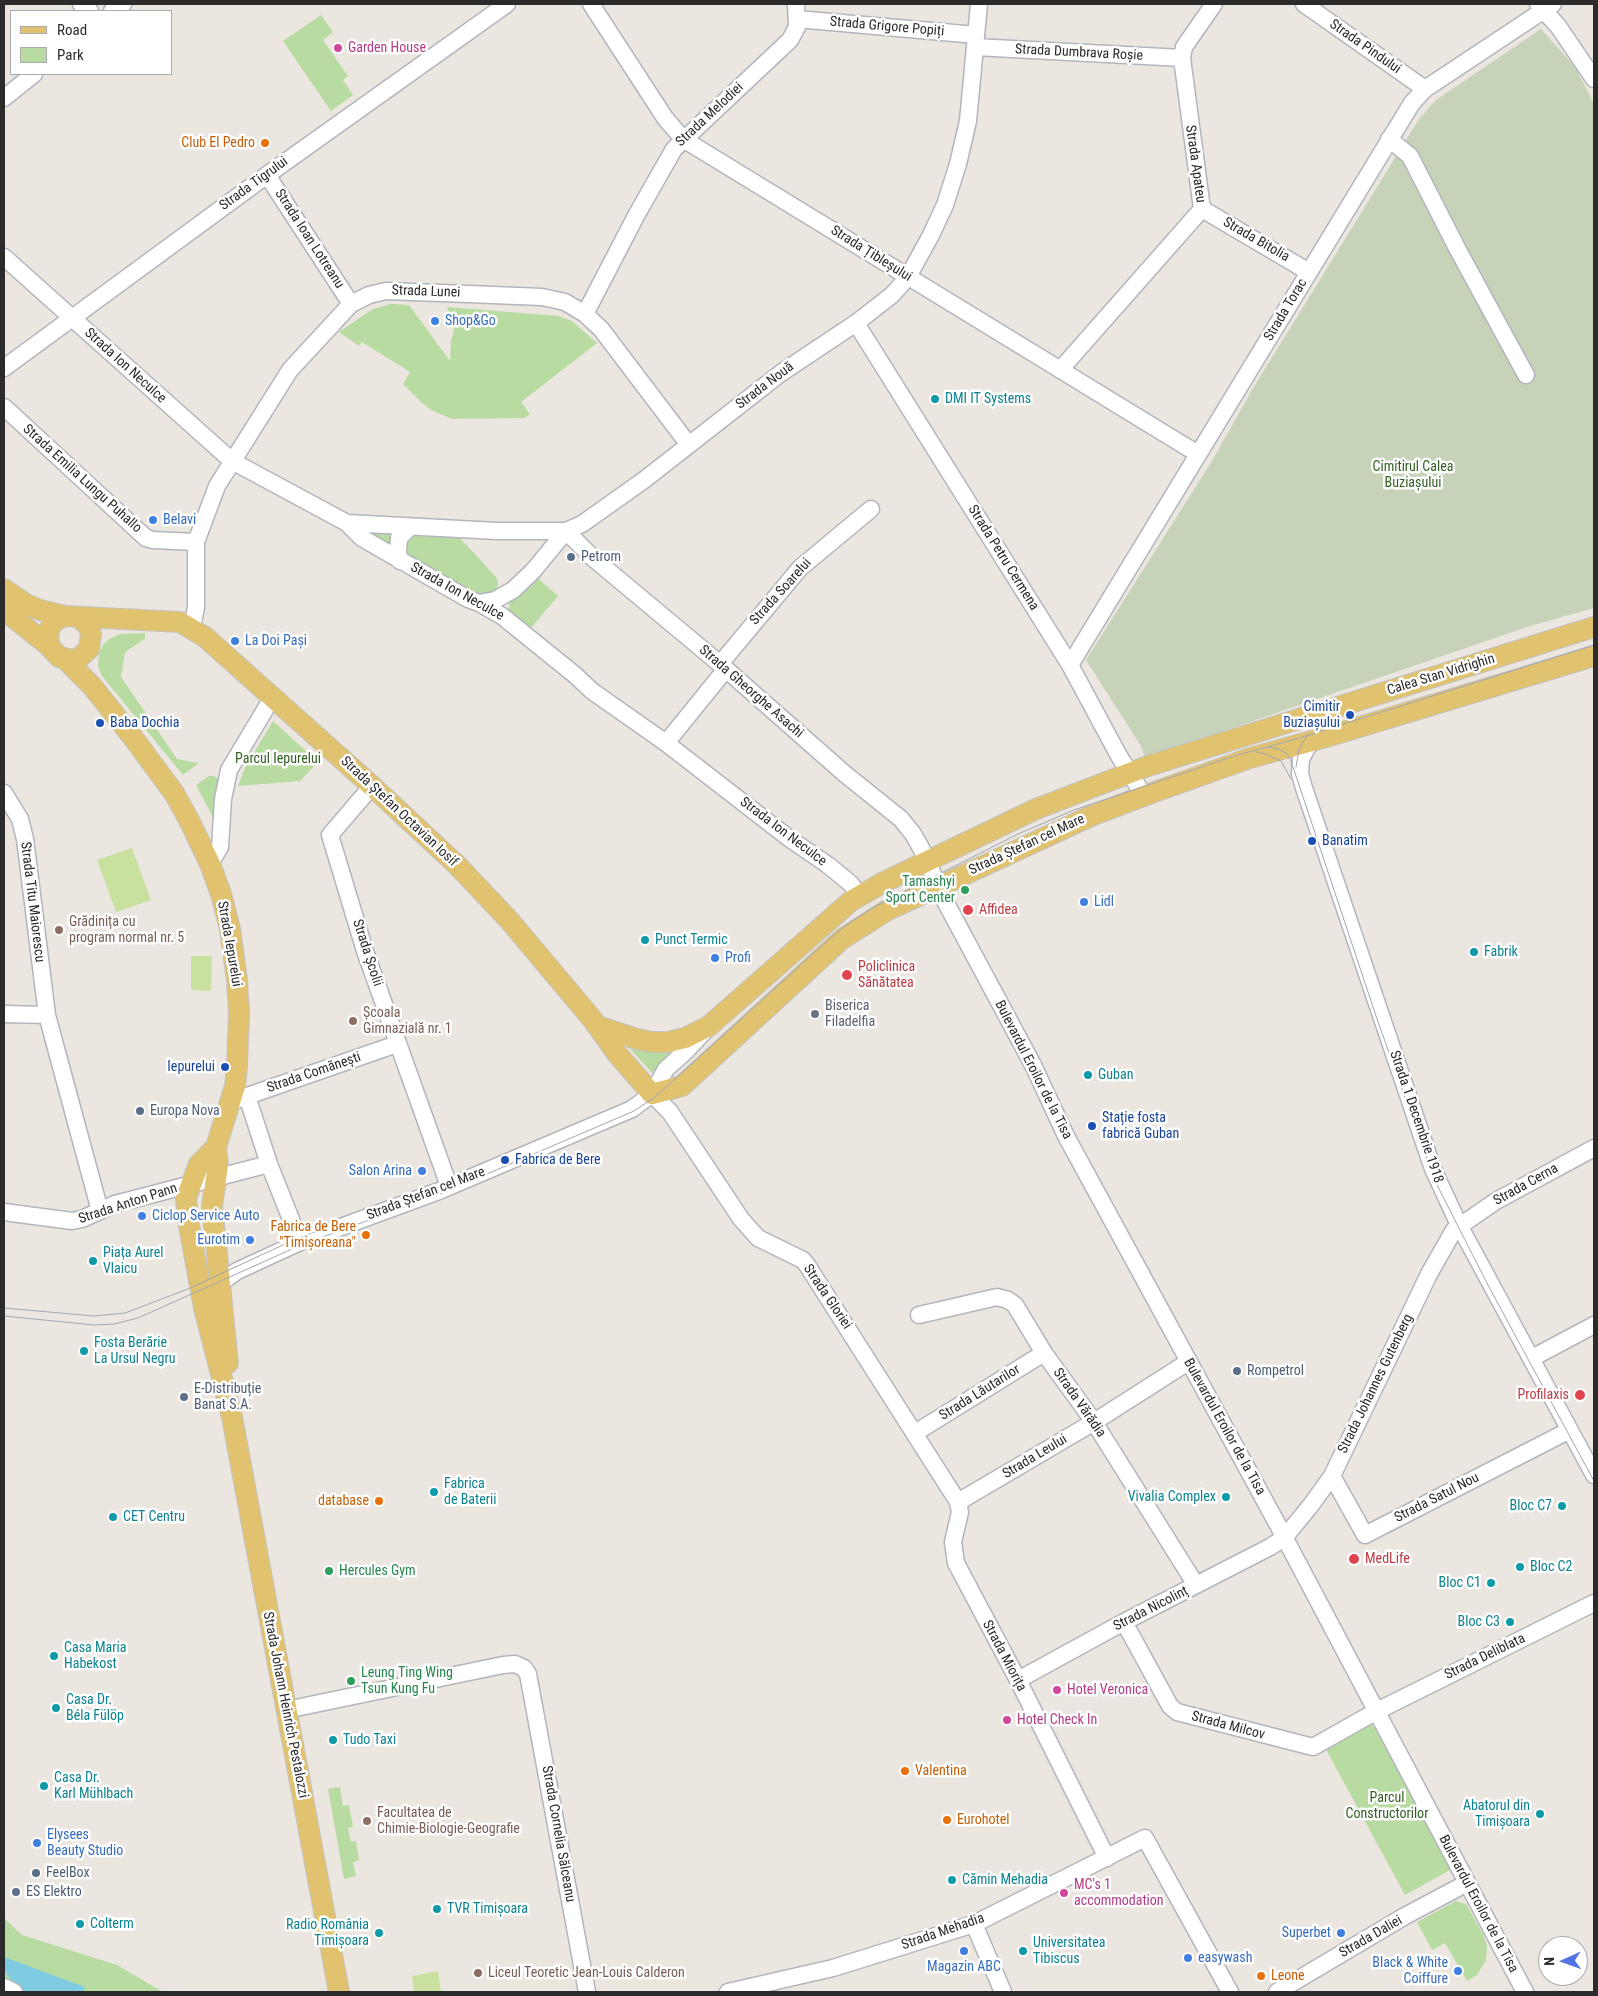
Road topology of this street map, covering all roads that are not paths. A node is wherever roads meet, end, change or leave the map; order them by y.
1 (507, 4) edge
2 (591, 4) edge
3 (980, 4) edge
4 (1214, 4) edge
5 (1304, 4) edge
6 (1545, 6) edge
7 (797, 12) edge
8 (976, 41) junction
9 (1182, 58) junction
10 (33, 75) edge
11 (1594, 79) edge
12 (1425, 89) junction
13 (4, 98) edge
14 (683, 139) junction
15 (1389, 139) junction
16 (267, 175) junction
17 (1202, 209) junction
18 (4, 257) edge
19 (1310, 272) junction
20 (908, 277) junction
21 (351, 304) junction
22 (585, 314) junction
23 (72, 319) junction
24 (856, 323) junction
25 (4, 368) edge
26 (1060, 370) junction
27 (1526, 375) dead end
28 (4, 407) edge
29 (689, 444) junction
30 (1198, 454) junction
31 (232, 461) junction
32 (871, 509) dead end
33 (347, 523) junction
34 (410, 527) junction
35 (566, 531) junction
36 (196, 542) junction
37 (400, 560) junction
38 (4, 590) edge
39 (506, 595) junction
40 (479, 603) junction
41 (4, 610) edge
42 (502, 616) junction
43 (72, 617) junction
44 (118, 620) junction
45 (1594, 627) edge
46 (192, 628) junction
47 (90, 645) junction
48 (48, 646) junction
49 (1594, 656) edge
50 (66, 660) junction
51 (1070, 665) junction
52 (723, 666) junction
53 (92, 686) junction
54 (272, 698) junction
55 (1288, 724) joint
56 (1314, 740) junction
57 (666, 743) junction
58 (1129, 773) junction
59 (372, 786) junction
60 (4, 793) edge
61 (1144, 796) junction
62 (927, 861) junction
63 (210, 864) junction
64 (938, 886) junction
65 (859, 896) junction
66 (4, 1014) edge
67 (46, 1015) junction
68 (597, 1026) junction
69 (709, 1026) junction
70 (397, 1044) junction
71 (652, 1094) junction
72 (238, 1099) junction
73 (216, 1147) junction
74 (1594, 1148) edge
75 (269, 1164) junction
76 (216, 1178) junction
77 (192, 1184) junction
78 (449, 1186) junction
79 (212, 1206) junction
80 (100, 1211) junction
81 (4, 1212) edge
82 (1459, 1225) junction
83 (300, 1242) junction
84 (219, 1282) junction
85 (202, 1297) junction
86 (920, 1315) dead end
87 (1594, 1325) edge
88 (1044, 1353) junction
89 (1532, 1358) junction
90 (1188, 1362) junction
91 (232, 1417) junction
92 (1094, 1422) junction
93 (1570, 1430) junction
94 (915, 1433) junction
95 (1594, 1475) edge
96 (1332, 1476) junction
97 (958, 1502) junction
98 (1284, 1538) junction
99 (1196, 1585) junction
100 (1594, 1602) edge
101 (1124, 1622) junction
102 (1018, 1680) junction
103 (286, 1710) junction
104 (1375, 1712) junction
105 (1107, 1858) junction
106 (1467, 1883) junction
107 (974, 1924) junction
108 (4, 1987) edge
109 (746, 1991) edge
110 (14, 1992) edge
111 (339, 1992) edge
112 (587, 1992) edge
113 (728, 1992) edge
114 (1003, 1992) edge
115 (1230, 1992) edge
116 (1277, 1992) edge
117 (1524, 1992) edge

1 - 16 street, Strada Tigrului
2 - 14 street, Strada Țibleșului
3 - 8 street, Strada Nouă
4 - 9 street
5 - 12 street, Strada Pindului
6 - 11 street
6 - 12 street, Strada Torac
7 - 8 street, Strada Grigore Popiți
7 - 14 street, Strada Melodiei
8 - 9 street, Strada Dumbrava Roșie
8 - 20 street, Strada Nouă
9 - 17 street, Strada Apateu
10 - 13 street
12 - 15 street, Strada Torac
14 - 20 street, Strada Țibleșului
14 - 22 street, Strada Melodiei
15 - 19 street, Strada Torac
15 - 27 street
16 - 21 street, Strada Ioan Lotreanu
16 - 23 street, Strada Tigrului
17 - 19 street, Strada Bitolia
17 - 26 street, Strada Apateu
18 - 23 street, Strada Ion Neculce
19 - 30 street, Strada Torac
20 - 24 street, Strada Nouă
20 - 26 street, Strada Țibleșului
21 - 22 street, Strada Lunei
21 - 31 street, Strada Lunei
22 - 29 street, Strada Lunei
23 - 25 street, Strada Tigrului
23 - 31 street, Strada Ion Neculce
24 - 29 street, Strada Nouă
24 - 51 street, Strada Petru Cermena
26 - 30 street, Strada Țibleșului
28 - 36 street, Strada Emilia Lungu Puhallo
29 - 35 street, Strada Nouă
30 - 51 street, Strada Torac
31 - 33 street, Strada Ion Neculce
31 - 36 street, Strada Lunei
32 - 52 street, Strada Soarelui
33 - 34 street, Strada Nouă
33 - 37 street, Strada Ion Neculce
34 - 35 street, Strada Nouă
34 - 37 street
35 - 39 street
35 - 52 street, Strada Gheorghe Asachi
36 - 46 street, Strada Lunei
37 - 40 street, Strada Ion Neculce
38 - 43 main road, Strada Ștefan Octavian Iosif
39 - 40 street
39 - 42 street
40 - 42 street, Strada Ion Neculce
41 - 48 main road
42 - 57 street, Strada Ion Neculce
43 - 44 main road, Strada Ștefan Octavian Iosif
43 - 47 main road
43 - 48 main road
44 - 46 main road, Strada Ștefan Octavian Iosif
44 - 47 main road
45 - 55 main road, Calea Stan Vidrighin
46 - 54 main road, Strada Ștefan Octavian Iosif
47 - 50 main road
47 - 53 main road
48 - 50 main road
49 - 56 main road, Calea Stan Vidrighin
50 - 53 main road, Strada Iepurelui
51 - 58 street, Strada Petru Cermena
52 - 57 street, Strada Soarelui
52 - 62 street, Strada Gheorghe Asachi
53 - 63 main road, Strada Iepurelui
54 - 59 main road, Strada Ștefan Octavian Iosif
54 - 63 street
55 - 58 main road, Strada Ștefan cel Mare
56 - 61 main road, Strada Ștefan cel Mare
56 - 82 street, Strada 1 Decembrie 1918
57 - 65 street, Strada Ion Neculce
58 - 61 street, Strada Petru Cermena
58 - 62 main road, Strada Ștefan cel Mare
59 - 68 main road, Strada Ștefan Octavian Iosif
59 - 70 street, Strada Școlii
60 - 67 street, Strada Titu Maiorescu
61 - 64 main road, Strada Ștefan cel Mare
62 - 64 street, Bulevardul Eroilor de la Tisa
62 - 65 main road, Strada Ștefan cel Mare
63 - 72 main road, Strada Iepurelui
64 - 71 main road, Strada Ștefan cel Mare
64 - 90 street, Bulevardul Eroilor de la Tisa
65 - 69 main road, Strada Ștefan cel Mare
66 - 67 street
67 - 80 street
68 - 69 main road
68 - 71 main road, Strada Ștefan Octavian Iosif
69 - 71 street, Strada Ștefan cel Mare
70 - 72 street, Strada Comănești
70 - 78 street, Strada Școlii
71 - 78 street, Strada Ștefan cel Mare
71 - 94 street, Strada Gloriei
72 - 73 main road, Strada Iepurelui
72 - 75 street
73 - 76 main road, Strada Iepurelui
73 - 77 main road, Strada Iepurelui
74 - 82 street, Strada Cerna
75 - 76 street, Strada Anton Pann
75 - 83 street
76 - 77 street, Strada Anton Pann
76 - 79 main road, Strada Iepurelui
77 - 79 street, Strada Anton Pann
77 - 80 street, Strada Anton Pann
77 - 85 main road, Strada Iepurelui
78 - 83 street, Strada Ștefan cel Mare
79 - 84 main road, Strada Iepurelui
80 - 81 street, Strada Anton Pann
82 - 89 street, Strada 1 Decembrie 1918
82 - 96 street, Strada Johannes Gutenberg
83 - 84 street, Strada Ștefan cel Mare
84 - 85 street, Strada Ștefan cel Mare
84 - 91 main road, Strada Johann Heinrich Pestalozzi
85 - 91 main road, Strada Johann Heinrich Pestalozzi
86 - 88 street, Strada Vărădia
87 - 89 street
88 - 92 street, Strada Vărădia
88 - 94 street, Strada Lăutarilor
89 - 93 street, Strada 1 Decembrie 1918
90 - 92 street, Strada Leului
90 - 98 street, Bulevardul Eroilor de la Tisa
91 - 103 main road, Strada Johann Heinrich Pestalozzi
92 - 97 street, Strada Leului
92 - 99 street, Strada Vărădia
93 - 95 street, Strada 1 Decembrie 1918
93 - 96 street, Strada Satul Nou
94 - 97 street, Strada Gloriei
96 - 98 street, Strada Johannes Gutenberg
97 - 102 street, Strada Miorița
98 - 99 street, Strada Nicolinț
98 - 104 street, Bulevardul Eroilor de la Tisa
99 - 101 street, Strada Nicolinț
100 - 104 street, Strada Deliblata
101 - 102 street, Strada Nicolinț
101 - 104 street, Strada Milcov
102 - 105 street, Strada Miorița
103 - 111 main road, Strada Johann Heinrich Pestalozzi
103 - 112 street, Strada Cornelia Sălceanu
104 - 106 street, Bulevardul Eroilor de la Tisa
105 - 107 street, Strada Mehadia
105 - 115 street, Strada Mehadia
106 - 116 street, Strada Daliei
106 - 117 street, Bulevardul Eroilor de la Tisa
107 - 109 street, Strada Mehadia
107 - 114 street
108 - 110 street
109 - 113 street, Strada Mehadia

